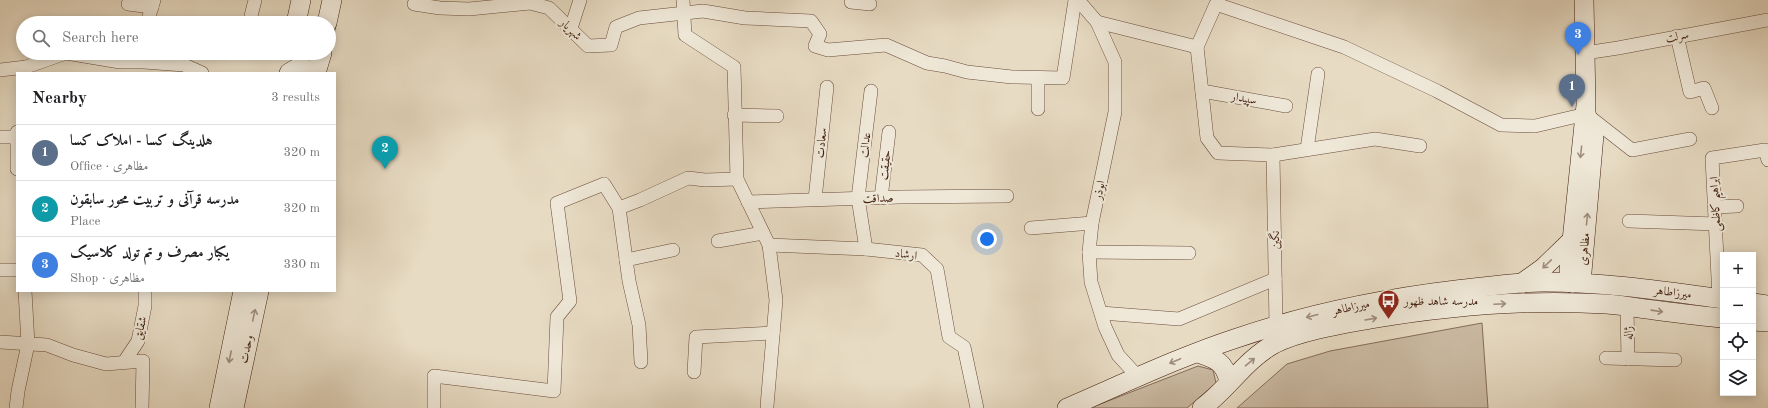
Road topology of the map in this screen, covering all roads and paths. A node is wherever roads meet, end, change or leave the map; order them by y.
1 (255, 0) edge
2 (301, 0) edge
3 (332, 0) edge
4 (580, 0) edge
5 (683, 0) edge
6 (852, 0) edge
7 (1075, 0) edge
8 (1078, 0) edge
9 (1584, 0) edge
10 (1211, 2) edge
11 (128, 4) dead end
12 (153, 4) edge
13 (414, 4) dead end
14 (870, 4) dead end
15 (1235, 5) edge
16 (684, 14) junction
17 (149, 16) edge
18 (251, 16) dead end
19 (298, 16) edge
20 (329, 16) edge
21 (1768, 20) edge
22 (1097, 22) junction
23 (571, 28) junction
24 (1677, 36) junction
25 (1197, 47) junction
26 (1585, 53) junction
27 (50, 60) edge
28 (108, 60) edge
29 (129, 60) edge
30 (158, 60) edge
31 (290, 60) edge
32 (320, 60) edge
33 (0, 67) edge
34 (26, 70) edge
35 (200, 72) edge
36 (287, 72) edge
37 (289, 72) edge
38 (310, 72) edge
39 (316, 72) edge
40 (1318, 74) dead end
41 (1038, 78) junction
42 (826, 87) dead end
43 (1202, 90) junction
44 (871, 91) dead end
45 (1286, 106) dead end
46 (1712, 108) dead end
47 (1038, 109) dead end
48 (1586, 114) junction
49 (734, 115) junction
50 (777, 116) dead end
51 (889, 132) dead end
52 (16, 135) edge
53 (0, 137) edge
54 (1690, 139) dead end
55 (1420, 146) dead end
56 (1306, 149) junction
57 (1273, 155) junction
58 (1768, 160) edge
59 (737, 179) junction
60 (1007, 196) dead end
61 (858, 198) junction
62 (881, 198) junction
63 (815, 199) junction
64 (748, 202) junction
65 (1737, 206) dead end
66 (1715, 207) junction
67 (619, 208) junction
68 (1629, 221) dead end
69 (1092, 223) junction
70 (1716, 224) junction
71 (1031, 228) dead end
72 (766, 239) junction
73 (718, 241) dead end
74 (1578, 248) junction
75 (866, 249) junction
76 (673, 250) dead end
77 (1089, 252) junction
78 (1189, 253) dead end
79 (626, 260) junction
80 (0, 270) edge
81 (16, 270) edge
82 (1275, 279) junction
83 (1572, 283) junction
84 (1520, 284) junction
85 (1606, 285) junction
86 (1720, 288) edge
87 (25, 292) edge
88 (145, 292) edge
89 (243, 292) edge
90 (259, 292) edge
91 (1720, 298) edge
92 (1572, 303) junction
93 (1756, 303) edge
94 (1768, 305) edge
95 (1627, 307) junction
96 (1101, 313) junction
97 (1720, 318) edge
98 (1756, 321) edge
99 (1768, 322) edge
100 (1276, 325) junction
101 (774, 333) junction
102 (0, 342) edge
103 (28, 344) junction
104 (1198, 352) junction
105 (1606, 358) dead end
106 (1628, 359) junction
107 (1675, 360) dead end
108 (124, 362) junction
109 (641, 362) dead end
110 (694, 372) dead end
111 (1139, 378) junction
112 (1229, 382) junction
113 (767, 406) dead end
114 (16, 408) edge
115 (142, 408) edge
116 (219, 408) edge
117 (234, 408) edge
118 (434, 408) edge
119 (977, 408) edge
120 (1067, 408) edge
121 (1202, 408) edge

1 - 18 street
2 - 19 main road
3 - 20 main road
4 - 23 street
5 - 16 street
6 - 14 street
7 - 41 street
8 - 22 street, ابوذر
9 - 26 main road, مظاهری
10 - 15 street
10 - 25 street
11 - 12 street
12 - 17 street
13 - 23 street, شهریار
15 - 48 street
16 - 23 street, شهریار
16 - 41 street
16 - 49 street
21 - 24 street, سرلت
22 - 25 street
22 - 69 street, ابوذر
24 - 26 street, سرلت
24 - 46 street
25 - 43 street
26 - 48 main road, مظاهری
27 - 34 street
28 - 29 street
30 - 35 street
31 - 36 main road
32 - 39 main road
33 - 34 street
37 - 38 main road
40 - 56 street
41 - 47 street
42 - 63 street, سعادت
43 - 45 street, سپیدار
43 - 57 street
44 - 61 street, عدالت
48 - 54 street
48 - 74 main road, مظاهری
49 - 50 street
49 - 59 street
51 - 62 street, حقیقت
52 - 53 street
55 - 56 street
56 - 57 street
57 - 82 street, نگین
58 - 66 street, ابراهیم کاظمی
59 - 64 street
59 - 67 street
60 - 62 street, صداقت
61 - 62 street, صداقت
61 - 63 street, صداقت
61 - 75 street, عدالت
63 - 64 street, صداقت
64 - 72 street
65 - 66 street
66 - 70 street, ابراهیم کاظمی
67 - 79 street
67 - 118 street
68 - 70 street
69 - 71 street
69 - 77 street, ابوذر
70 - 86 street, ابراهیم کاظمی
72 - 73 street, ارشاد
72 - 75 street, ارشاد
72 - 101 street
74 - 83 main road, مظاهری
74 -> 84 main road
74 - 85 main road
75 - 119 street, ارشاد
76 - 79 street
77 - 78 street
77 - 96 street, ابوذر
79 - 109 street
80 - 81 street
82 - 96 street
82 - 100 street, نگین
83 - 84 main road, میرزاطاهر
83 - 85 main road, میرزاطاهر
83 - 92 main road, مظاهری
84 -> 100 main road, میرزاطاهر
85 - 91 main road, میرزاطاهر
87 - 103 street
88 - 108 street, شقایق
89 -> 116 main road, وحدت
117 -> 90 main road, وحدت
92 - 95 main road, میرزاطاهر
112 -> 92 main road, میرزاطاهر
93 - 94 main road
95 -> 97 main road, میرزاطاهر
95 - 106 street, ژاله
96 - 111 street, ابوذر
98 - 99 main road
100 - 104 main road, میرزاطاهر
101 - 110 street
101 - 113 street
102 - 103 street
103 - 108 street
103 - 114 street
104 -> 111 main road, میرزاطاهر
104 - 112 main road
105 - 106 street
106 - 107 street
108 - 115 street
111 - 120 main road, میرزاطاهر
112 - 121 main road, میرزاطاهر

